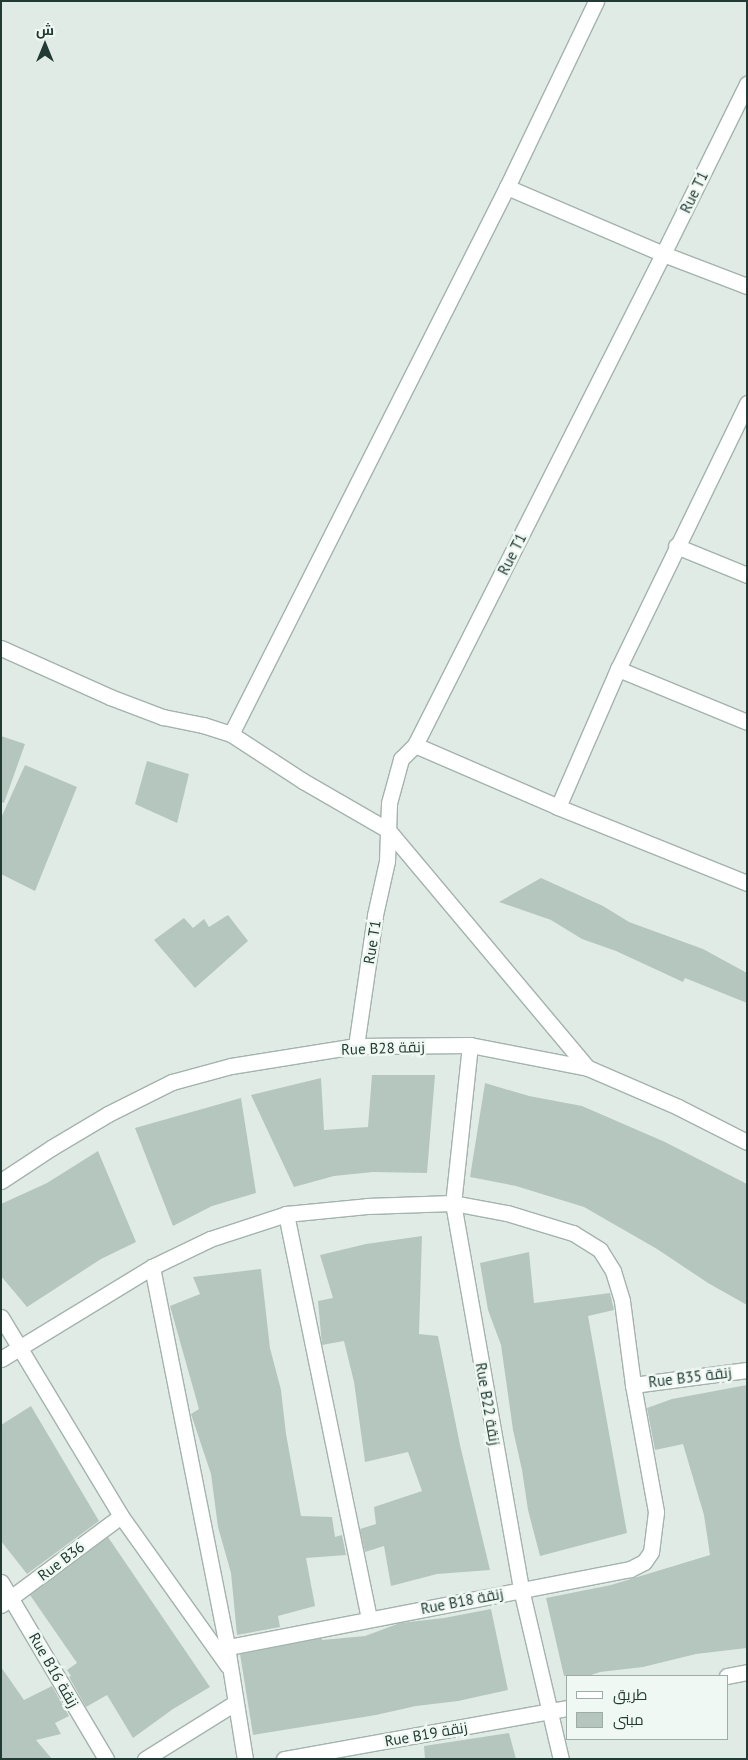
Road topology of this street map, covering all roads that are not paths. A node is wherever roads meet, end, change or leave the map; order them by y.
1 (596, 1) edge
2 (747, 84) edge
3 (507, 187) junction
4 (663, 254) junction
5 (747, 286) edge
6 (747, 403) edge
7 (742, 426) edge
8 (676, 546) junction
9 (747, 575) edge
10 (1, 648) edge
11 (618, 670) junction
12 (747, 722) edge
13 (231, 734) junction
14 (415, 745) junction
15 (558, 807) junction
16 (388, 830) junction
17 (747, 883) edge
18 (470, 1045) junction
19 (356, 1046) junction
20 (588, 1068) junction
21 (747, 1142) edge
22 (1, 1181) edge
23 (453, 1203) junction
24 (286, 1214) junction
25 (152, 1267) junction
26 (1, 1317) edge
27 (18, 1348) junction
28 (1, 1359) edge
29 (747, 1370) edge
30 (633, 1385) junction
31 (121, 1516) junction
32 (1, 1582) edge
33 (521, 1589) junction
34 (7, 1601) edge
35 (369, 1619) junction
36 (227, 1647) junction
37 (231, 1669) junction
38 (747, 1672) edge
39 (728, 1676) edge
40 (235, 1703) junction
41 (566, 1708) edge
42 (549, 1712) junction
43 (106, 1759) edge
44 (145, 1759) edge
45 (245, 1759) edge
46 (284, 1759) edge
47 (561, 1759) edge

1 - 3 street
2 - 4 street, Rue T1
3 - 4 street
3 - 13 street
4 - 5 street
4 - 14 street, Rue T1
6 - 7 street
7 - 8 street
8 - 9 street
8 - 11 street
10 - 13 street
11 - 12 street
11 - 15 street
13 - 16 street
14 - 15 street
14 - 16 street, Rue T1
15 - 17 street
16 - 19 street, Rue T1
16 - 20 street
18 - 19 street, Rue B28 زنقة
18 - 20 street, Rue B28 زنقة
18 - 23 street, Rue B22 زنقة
19 - 22 street, Rue B28 زنقة
20 - 21 street, Rue B28 زنقة
23 - 24 street, Rue B18 زنقة
23 - 30 street, Rue B18 زنقة
23 - 33 street, Rue B22 زنقة
24 - 25 street, Rue B18 زنقة
24 - 35 street
25 - 27 street, Rue B18 زنقة
25 - 36 street
26 - 27 street
27 - 28 street, Rue B18 زنقة
27 - 31 street
29 - 30 street, Rue B35 زنقة
30 - 33 street, Rue B18 زنقة
31 - 34 street, Rue B36
31 - 37 street
32 - 34 street, Rue B16 زنقة
33 - 35 street, Rue B18 زنقة
33 - 42 street, Rue B22 زنقة
34 - 43 street, Rue B16 زنقة
35 - 36 street, Rue B18 زنقة
36 - 37 street
37 - 40 street
38 - 39 street
40 - 44 street
40 - 45 street
41 - 42 street, Rue B19 زنقة
42 - 46 street, Rue B19 زنقة
42 - 47 street, Rue B22 زنقة

